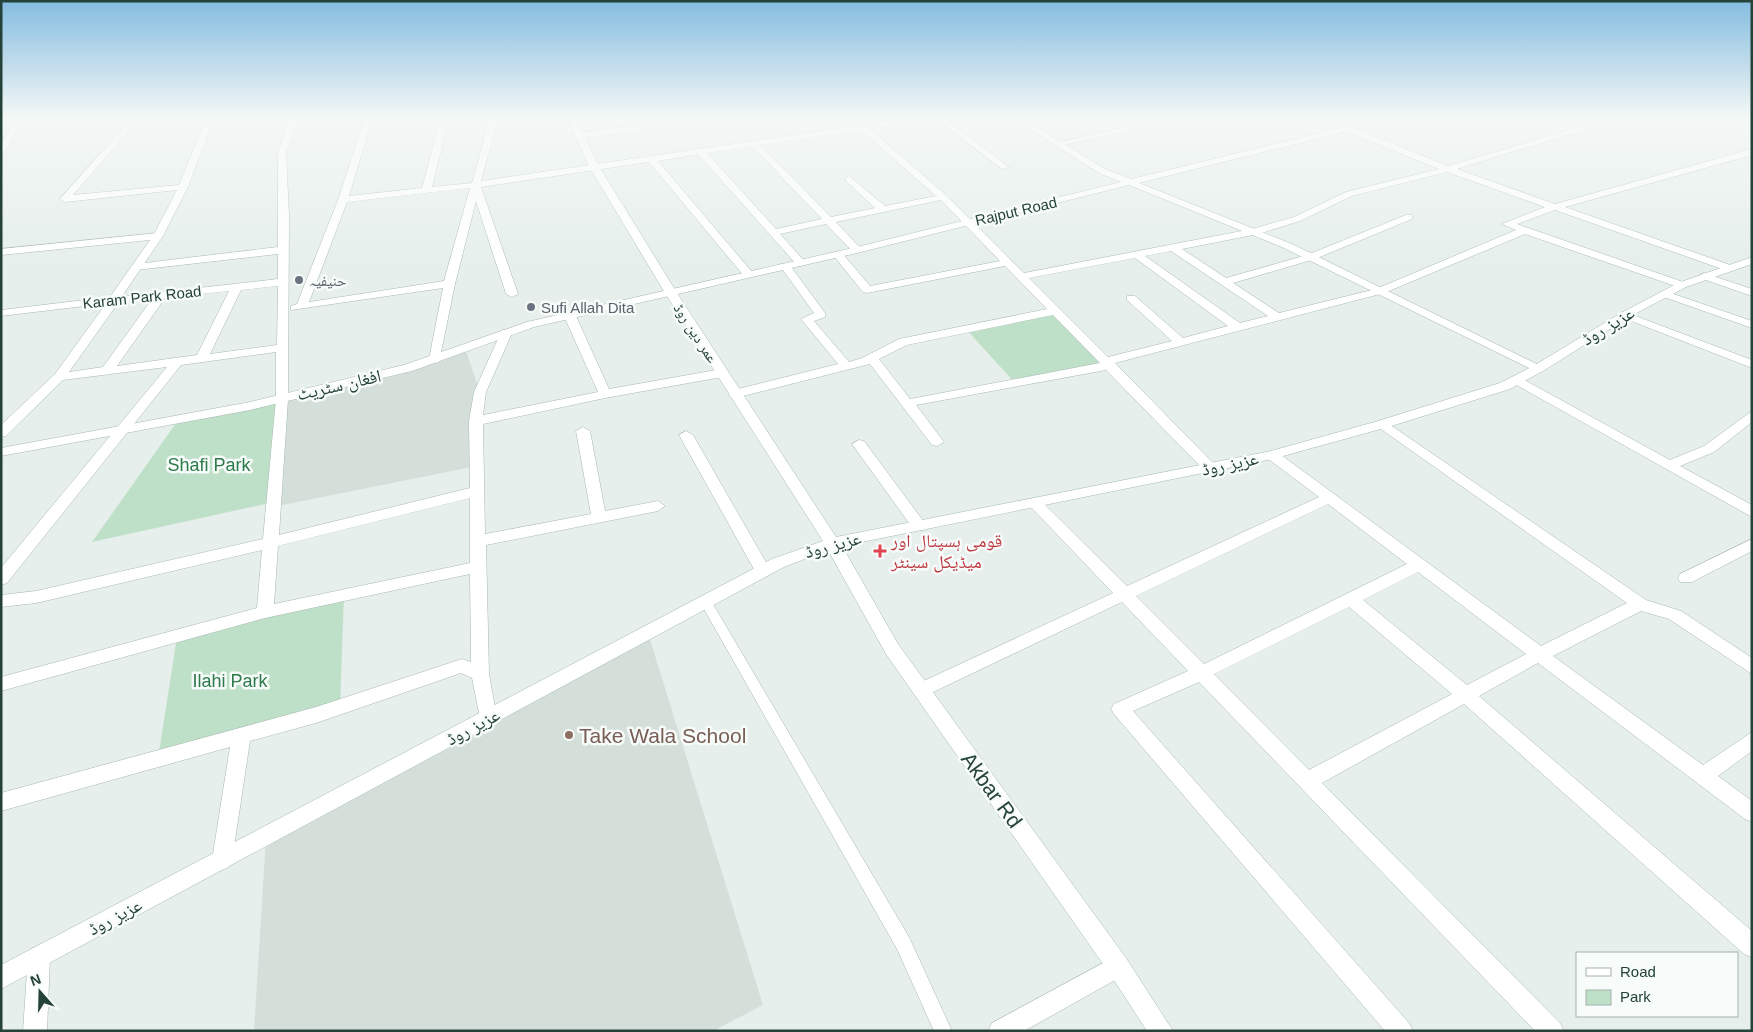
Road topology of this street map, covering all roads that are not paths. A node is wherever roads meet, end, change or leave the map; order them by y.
1 (94, 166) edge
2 (191, 166) edge
3 (282, 166) edge
4 (354, 166) edge
5 (432, 166) edge
6 (481, 166) edge
7 (604, 166) edge
8 (658, 166) edge
9 (714, 166) edge
10 (775, 166) edge
11 (908, 166) edge
12 (1095, 166) edge
13 (1200, 166) edge
14 (1440, 166) edge
15 (1456, 166) edge
16 (1700, 166) edge
17 (594, 168) junction
18 (1447, 169) junction
19 (849, 179) dead end
20 (1132, 183) junction
21 (476, 185) junction
22 (183, 188) junction
23 (426, 191) junction
24 (943, 197) junction
25 (344, 200) junction
26 (1554, 206) junction
27 (882, 209) junction
28 (1409, 217) dead end
29 (829, 222) junction
30 (968, 222) junction
31 (1526, 230) junction
32 (774, 232) junction
33 (1254, 232) junction
34 (158, 236) junction
35 (1172, 247) junction
36 (283, 250) junction
37 (857, 250) junction
38 (1, 252) edge
39 (838, 254) junction
40 (1136, 254) junction
41 (1311, 257) junction
42 (1009, 262) junction
43 (1750, 262) edge
44 (801, 263) junction
45 (785, 266) junction
46 (136, 267) junction
47 (1729, 268) junction
48 (748, 274) junction
49 (1023, 276) junction
50 (1704, 276) junction
51 (283, 282) junction
52 (1224, 282) junction
53 (449, 284) junction
54 (1682, 284) junction
55 (237, 287) junction
56 (1380, 291) junction
57 (671, 293) junction
58 (1752, 293) edge
59 (512, 294) dead end
60 (1665, 294) junction
61 (161, 295) junction
62 (1131, 298) dead end
63 (114, 300) junction
64 (302, 307) junction
65 (283, 310) junction
66 (1057, 310) junction
67 (1, 313) edge
68 (1625, 315) junction
69 (570, 316) junction
70 (1277, 317) junction
71 (1752, 325) edge
72 (1237, 327) junction
73 (506, 333) junction
74 (1181, 342) junction
75 (282, 348) junction
76 (202, 358) junction
77 (435, 358) junction
78 (872, 358) junction
79 (177, 362) junction
80 (1108, 363) junction
81 (1752, 364) edge
82 (846, 366) junction
83 (1539, 368) junction
84 (108, 370) junction
85 (722, 373) junction
86 (59, 377) junction
87 (1517, 380) junction
88 (606, 394) junction
89 (735, 394) junction
90 (282, 398) junction
91 (908, 403) junction
92 (1752, 415) edge
93 (476, 421) junction
94 (1383, 424) junction
95 (122, 430) junction
96 (583, 431) dead end
97 (1, 433) edge
98 (686, 436) dead end
99 (937, 442) dead end
100 (859, 444) dead end
101 (1, 452) edge
102 (1272, 455) junction
103 (1669, 465) junction
104 (1210, 468) junction
105 (477, 491) junction
106 (1329, 498) junction
107 (1036, 503) junction
108 (658, 506) dead end
109 (1752, 512) edge
110 (599, 517) junction
111 (919, 526) junction
112 (478, 541) junction
113 (271, 543) junction
114 (832, 543) junction
115 (1752, 544) edge
116 (1419, 565) junction
117 (478, 567) junction
118 (762, 572) junction
119 (1686, 578) dead end
120 (1, 579) edge
121 (1125, 596) junction
122 (1351, 599) junction
123 (1, 601) edge
124 (706, 602) junction
125 (1640, 604) junction
126 (265, 612) junction
127 (1539, 655) junction
128 (1752, 668) edge
129 (1201, 673) junction
130 (480, 674) junction
131 (1, 684) edge
132 (921, 690) junction
133 (1466, 695) junction
134 (488, 718) junction
135 (241, 736) junction
136 (1752, 740) edge
137 (1703, 776) junction
138 (1307, 781) junction
139 (1, 802) edge
140 (1752, 813) edge
141 (222, 860) junction
142 (1752, 946) edge
143 (40, 957) junction
144 (1118, 966) junction
145 (1, 978) edge
146 (35, 1031) edge
147 (943, 1031) edge
148 (1000, 1031) edge
149 (1161, 1031) edge
150 (1401, 1031) edge
151 (1552, 1031) edge

1 - 22 street
2 - 22 street
3 - 36 street
4 - 25 street
5 - 23 street
6 - 21 street
7 - 17 street
8 - 48 street
9 - 32 street
10 - 29 street
11 - 24 street
12 - 20 street
13 - 20 street, Rajput Road
14 - 18 street
15 - 18 street
16 - 26 street
17 - 21 street
17 - 57 street, عمر دین روڈ
18 - 26 street
18 - 33 street
19 - 27 street
20 - 30 street, Rajput Road
20 - 33 street
21 - 23 street
21 - 53 street
21 - 59 street
22 - 34 street
23 - 25 street
24 - 27 street
24 - 30 street
25 - 64 street
26 - 31 street
26 - 47 street
27 - 29 street
28 - 41 street
29 - 32 street
29 - 37 street
30 - 37 street, Rajput Road
30 - 42 street
31 - 54 street
31 - 56 street
32 - 44 street
33 - 35 street
33 - 41 street
34 - 38 street
34 - 46 street
35 - 40 street
35 - 52 street
36 - 46 street
36 - 51 street
37 - 39 street, Rajput Road
39 - 42 street
39 - 44 street, Rajput Road
40 - 49 street
40 - 72 street
41 - 52 street
41 - 56 street
42 - 49 street
43 - 47 street, عزیز روڈ
44 - 45 street, Rajput Road
45 - 48 street, Rajput Road
45 - 82 street
46 - 63 street
47 - 50 street, عزیز روڈ
48 - 57 street, Rajput Road
49 - 66 street
50 - 54 street, عزیز روڈ
50 - 58 street
51 - 55 street, Karam Park Road
51 - 65 street
52 - 70 street
53 - 64 street
53 - 77 street
54 - 60 street, عزیز روڈ
55 - 61 street, Karam Park Road
55 - 76 street
56 - 70 street
56 - 83 street
57 - 69 street, افغان سٹریٹ
57 - 85 street, عمر دین روڈ
60 - 68 street, عزیز روڈ
60 - 71 street
61 - 63 street, Karam Park Road
61 - 84 street
62 - 74 street
63 - 67 street, Karam Park Road
63 - 86 street
64 - 65 street
65 - 75 street
66 - 78 street
66 - 80 street
68 - 81 street
68 - 83 street, عزیز روڈ
69 - 73 street, افغان سٹریٹ
69 - 88 street
70 - 72 street
72 - 74 street
73 - 77 street, افغان سٹریٹ
73 - 93 street
74 - 80 street
75 - 76 street
75 - 90 street
76 - 79 street
77 - 90 street, افغان سٹریٹ
78 - 82 street
78 - 91 street
79 - 84 street
79 - 95 street
80 - 91 street
80 - 104 street
82 - 89 street
83 - 87 street, عزیز روڈ
84 - 86 street
85 - 88 street
85 - 89 street, عمر دین روڈ
86 - 97 street
87 - 94 street, عزیز روڈ
87 - 103 street
88 - 93 street
89 - 114 street, عمر دین روڈ
90 - 95 street, افغان سٹریٹ
90 - 113 street
91 - 99 street
92 - 103 street
93 - 105 street
94 - 102 street, عزیز روڈ
94 - 125 street
95 - 101 street, افغان سٹریٹ
95 - 120 street
96 - 110 street
98 - 118 street
100 - 111 street
102 - 104 street, عزیز روڈ
102 - 106 street
103 - 109 street
104 - 107 street, عزیز روڈ
105 - 112 street
105 - 113 street
106 - 116 street
106 - 121 street
107 - 111 street, عزیز روڈ
107 - 121 street
108 - 110 street
110 - 112 street
111 - 114 street, عزیز روڈ
112 - 117 street
113 - 123 street
113 - 126 street
114 - 118 street, عزیز روڈ
114 - 132 street, Akbar Rd
115 - 119 street
116 - 122 street
116 - 127 street
117 - 126 street
117 - 130 street
118 - 124 street, عزیز روڈ
121 - 129 street
121 - 132 street
122 - 129 street
122 - 133 street
124 - 134 street, عزیز روڈ
124 - 147 lane
125 - 127 street
125 - 128 street
126 - 131 street
127 - 133 street
127 - 137 street
129 - 138 street
129 - 150 street
130 - 134 street
130 - 135 street
132 - 144 street, Akbar Rd
133 - 138 street
133 - 142 street
134 - 141 street, عزیز روڈ
135 - 139 street
135 - 141 street
136 - 137 street
137 - 140 street
138 - 151 street
141 - 143 street, عزیز روڈ
143 - 145 street, عزیز روڈ
143 - 146 street
144 - 148 street
144 - 149 street, Akbar Rd

